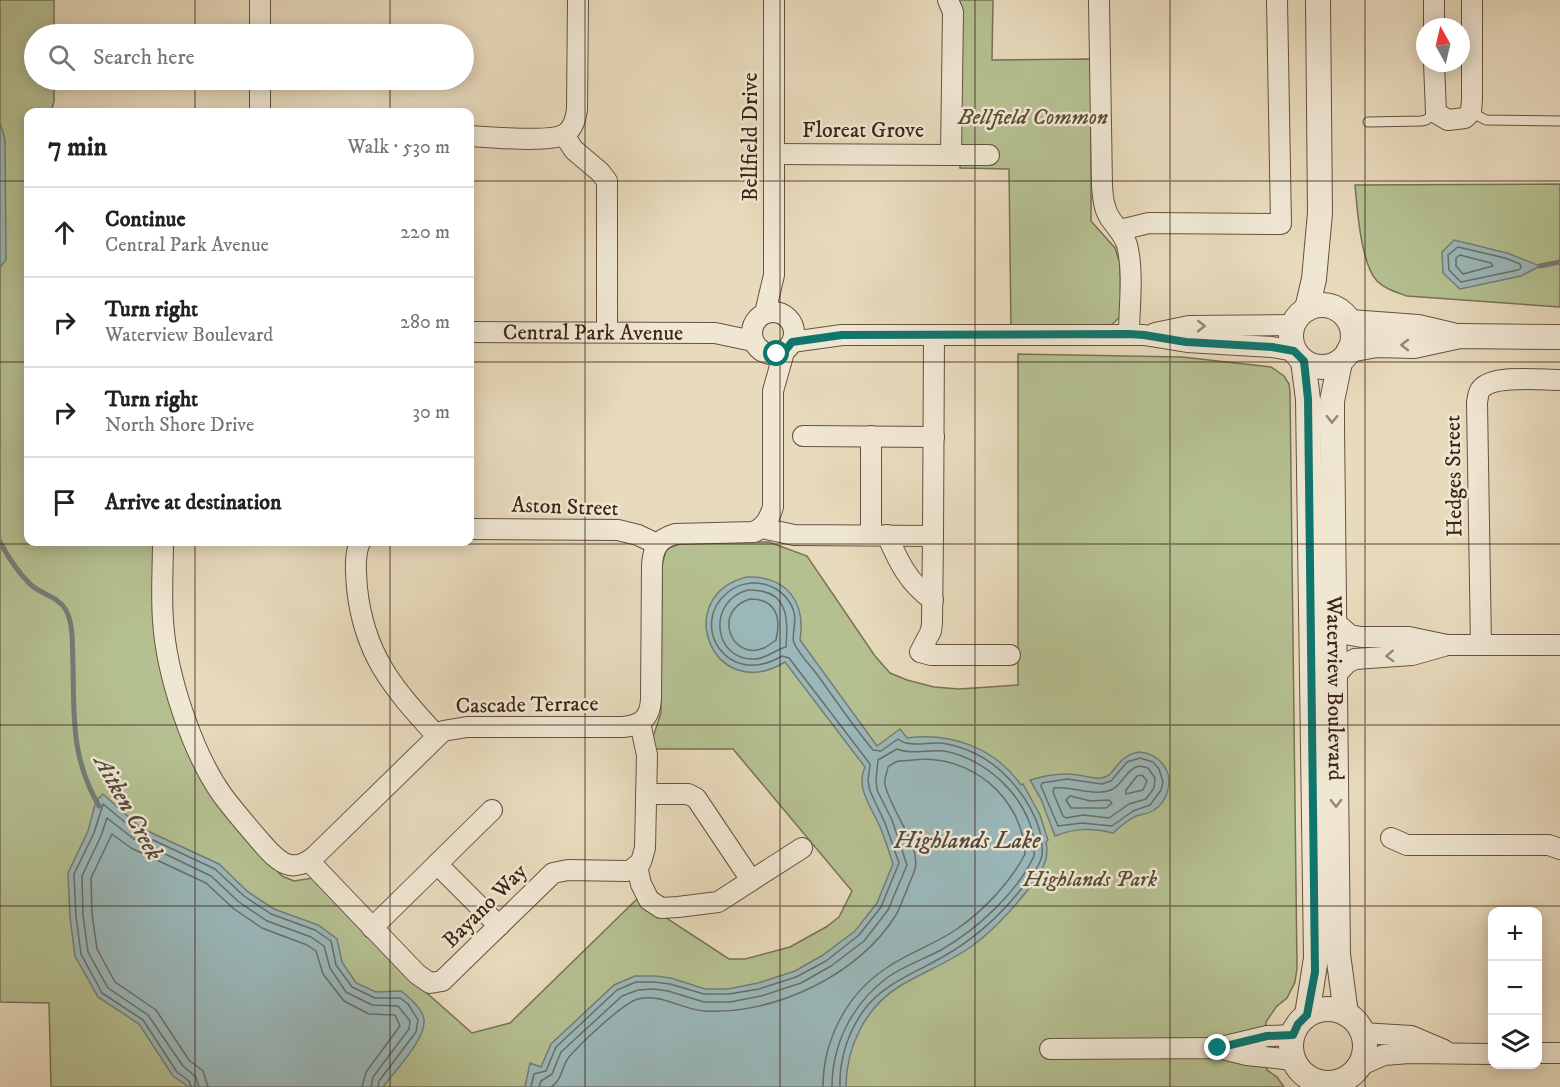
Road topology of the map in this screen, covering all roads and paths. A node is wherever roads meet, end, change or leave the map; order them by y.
1 (260, 0) edge
2 (578, 0) edge
3 (774, 0) edge
4 (948, 0) edge
5 (1099, 0) edge
6 (1277, 0) edge
7 (1318, 0) edge
8 (1434, 0) edge
9 (1472, 0) edge
10 (1434, 18) edge
11 (260, 24) edge
12 (1434, 72) edge
13 (260, 90) edge
14 (260, 108) edge
15 (1471, 112) junction
16 (1436, 113) junction
17 (1560, 121) edge
18 (1368, 122) dead end
19 (564, 135) junction
20 (474, 136) edge
21 (774, 154) junction
22 (951, 154) junction
23 (989, 155) dead end
24 (1320, 213) junction
25 (1120, 230) junction
26 (1343, 315) junction
27 (1300, 317) junction
28 (474, 332) edge
29 (607, 332) junction
30 (773, 332) junction
31 (934, 335) junction
32 (1136, 335) junction
33 (1460, 336) junction
34 (1560, 337) edge
35 (1299, 356) junction
36 (1344, 356) junction
37 (1560, 380) edge
38 (803, 436) dead end
39 (871, 436) junction
40 (934, 437) junction
41 (762, 528) junction
42 (474, 529) edge
43 (879, 535) junction
44 (933, 536) junction
45 (657, 544) junction
46 (163, 546) edge
47 (359, 546) edge
48 (933, 600) junction
49 (1335, 622) junction
50 (1447, 645) junction
51 (1481, 645) junction
52 (1560, 645) edge
53 (1010, 656) dead end
54 (1335, 676) junction
55 (640, 723) junction
56 (436, 736) junction
57 (646, 794) junction
58 (492, 810) dead end
59 (1390, 838) dead end
60 (802, 848) dead end
61 (1560, 849) edge
62 (309, 861) junction
63 (437, 864) junction
64 (637, 866) junction
65 (751, 880) junction
66 (499, 926) junction
67 (372, 928) junction
68 (1346, 1014) junction
69 (1307, 1015) junction
70 (1362, 1033) junction
71 (1293, 1035) junction
72 (1218, 1048) junction
73 (1050, 1049) dead end
74 (1542, 1053) edge
75 (1560, 1053) edge
76 (1454, 1054) junction
77 (1488, 1054) edge
78 (1293, 1059) junction
79 (1353, 1076) edge
80 (1311, 1083) edge

1 - 11 street
2 - 19 street
3 - 21 street, Bellfield Drive
4 - 22 street, Floreat Grove
5 - 25 street
6 - 25 street
7 - 24 street
8 - 10 street
9 - 15 street
12 - 16 street
13 - 14 street
15 - 16 street
15 - 17 lane
16 - 18 lane
19 - 20 street
19 - 29 street
21 - 22 street, Floreat Grove
21 - 30 street, Bellfield Drive
22 - 23 street, Floreat Grove
24 - 26 street
24 - 27 street
25 - 32 street
26 - 27 street
26 - 33 street
26 - 36 street
32 -> 27 street, Central Park Avenue
27 - 35 street
28 - 29 street, Central Park Avenue
29 - 30 street, Central Park Avenue
30 - 31 street, Central Park Avenue
30 - 41 street
31 - 32 street, Central Park Avenue
31 - 40 street
32 - 35 street, Central Park Avenue
33 - 34 street
33 -> 36 street
35 - 36 street
35 - 69 street, Waterview Boulevard
36 -> 49 street, Waterview Boulevard
37 - 51 street, Hedges Street
38 - 39 street
39 - 40 street
39 - 43 street
40 - 44 street
41 - 43 street
41 - 45 street
42 - 45 street, Aston Street
43 - 44 street
43 - 48 street
44 - 48 street
45 - 55 street
46 - 62 street
47 - 56 street
48 - 53 street
49 - 50 street
49 - 54 street, Waterview Boulevard
50 - 51 street
50 -> 54 street
51 - 52 street
54 -> 68 street, Waterview Boulevard
55 - 56 street, Cascade Terrace
55 - 57 street
56 - 62 street, Cascade Terrace
57 - 64 street
57 - 65 street
58 - 63 street
59 - 61 street
60 - 65 street
62 - 67 street, Bayano Way
63 - 66 street
63 - 67 street
64 - 65 street
64 - 66 street, Bayano Way
66 - 67 street, Bayano Way
68 - 69 street
68 - 70 street
69 - 71 street
70 - 76 street
70 - 79 street
71 - 72 street
71 - 78 street
72 - 73 street
72 - 78 street
74 - 75 street
76 - 77 street
76 - 79 street
78 - 80 street
79 - 80 street

